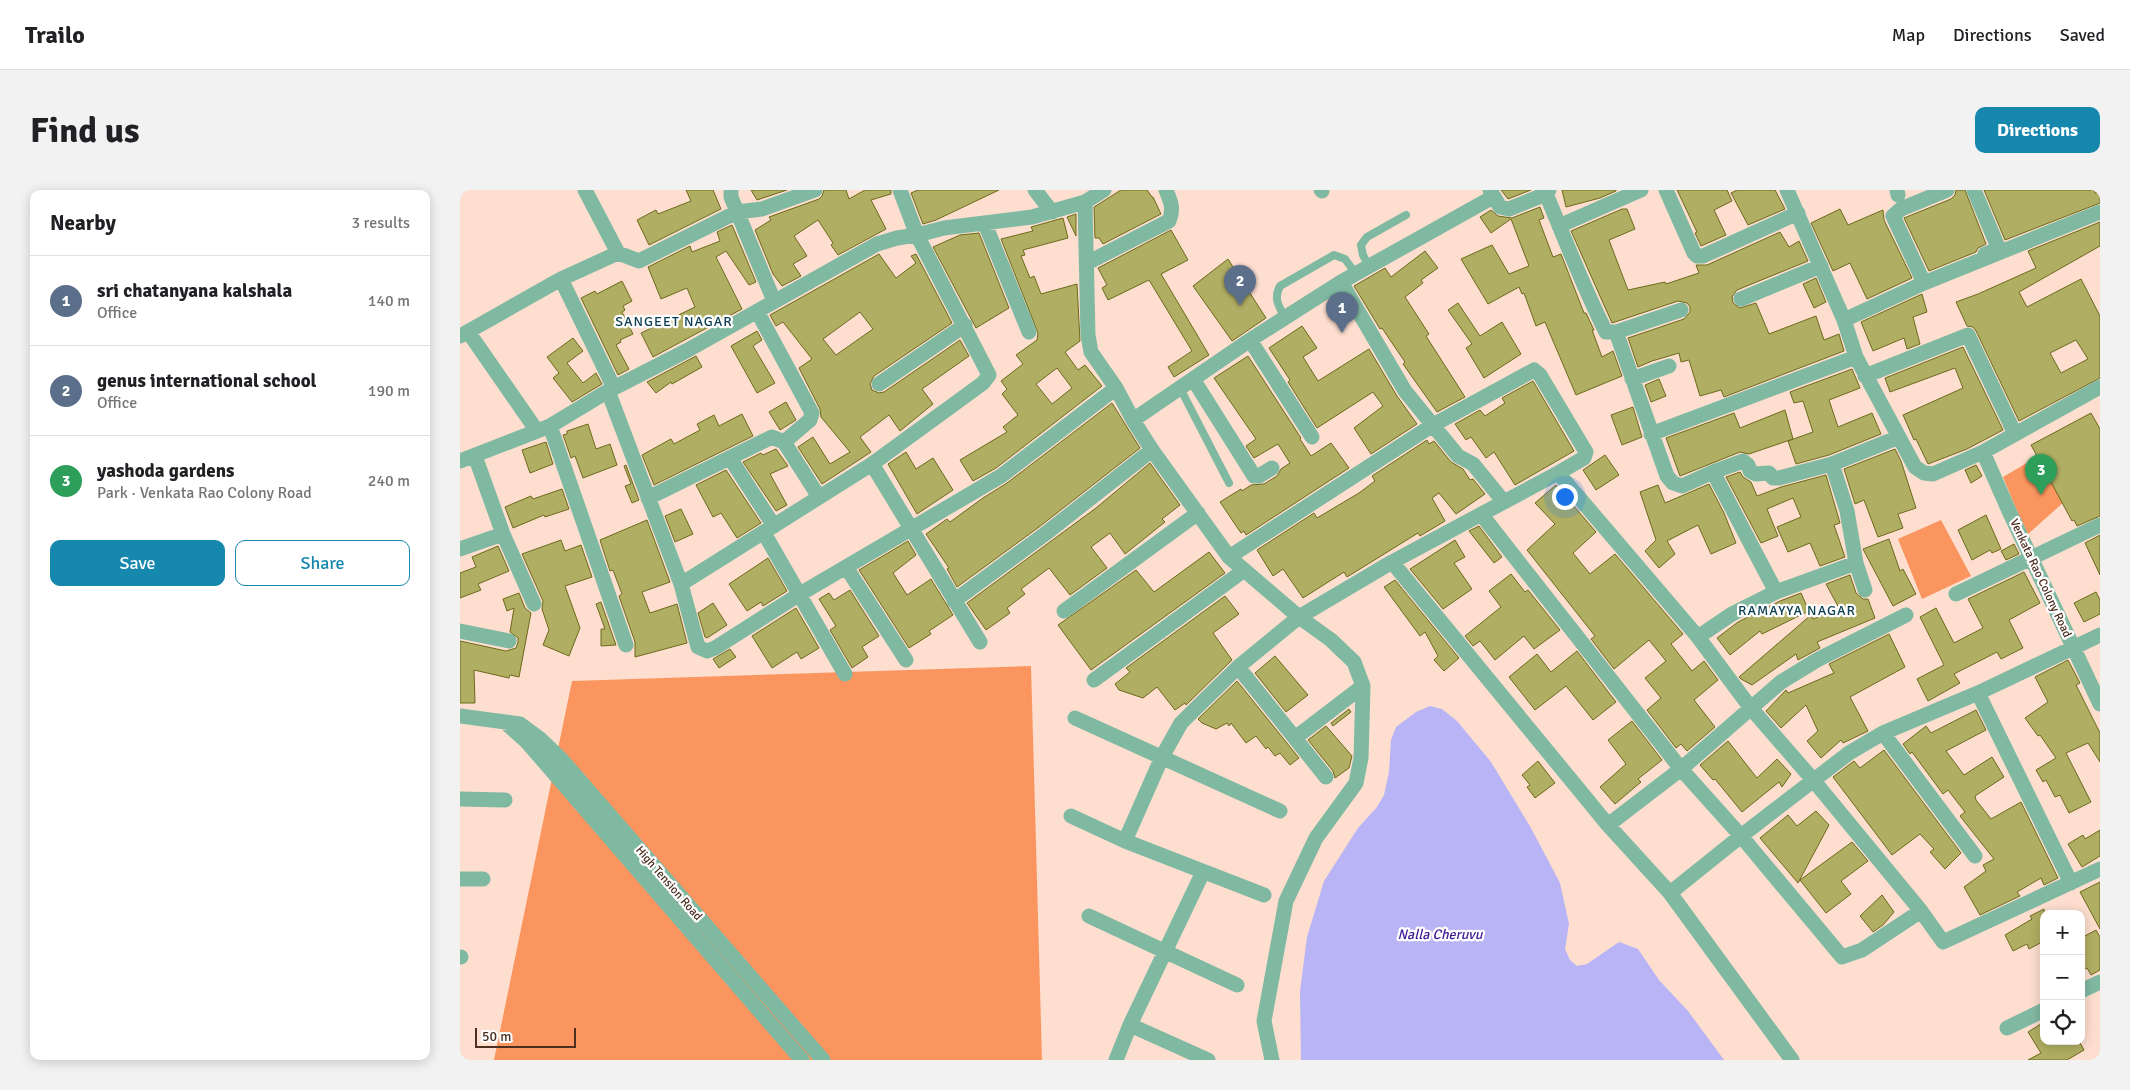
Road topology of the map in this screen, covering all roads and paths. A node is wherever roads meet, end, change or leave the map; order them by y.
1 (586, 190) edge
2 (731, 190) edge
3 (814, 190) edge
4 (900, 190) edge
5 (1035, 190) edge
6 (1104, 190) edge
7 (1166, 190) edge
8 (1641, 190) edge
9 (1666, 190) edge
10 (1787, 190) edge
11 (1947, 190) edge
12 (1974, 190) edge
13 (1548, 192) edge
14 (1491, 193) edge
15 (1085, 202) junction
16 (737, 212) junction
17 (1052, 212) junction
18 (2100, 212) edge
19 (1798, 213) junction
20 (1406, 215) dead end
21 (985, 224) junction
22 (1559, 226) junction
23 (918, 235) junction
24 (618, 253) junction
25 (1087, 263) junction
26 (1369, 266) junction
27 (1821, 266) junction
28 (1957, 268) junction
29 (1356, 274) junction
30 (561, 279) junction
31 (1341, 282) junction
32 (1923, 282) junction
33 (1741, 299) dead end
34 (774, 301) junction
35 (1681, 310) dead end
36 (757, 311) junction
37 (1285, 318) junction
38 (1844, 320) junction
39 (965, 325) junction
40 (1029, 332) dead end
41 (1616, 332) junction
42 (464, 334) edge
43 (1250, 340) junction
44 (1856, 357) junction
45 (1669, 366) dead end
46 (1865, 376) junction
47 (1193, 379) junction
48 (1632, 379) junction
49 (879, 384) dead end
50 (2100, 387) edge
51 (1116, 388) junction
52 (1180, 388) junction
53 (611, 389) junction
54 (1133, 420) junction
55 (1433, 426) junction
56 (544, 429) junction
57 (1651, 434) junction
58 (2015, 434) junction
59 (1312, 437) dead end
60 (1899, 437) junction
61 (784, 442) junction
62 (1152, 450) junction
63 (1984, 452) junction
64 (475, 456) junction
65 (730, 458) junction
66 (460, 461) edge
67 (872, 464) junction
68 (1832, 464) junction
69 (1272, 468) dead end
70 (1714, 472) junction
71 (1558, 473) junction
72 (1229, 483) dead end
73 (818, 497) junction
74 (648, 498) junction
75 (1504, 502) junction
76 (1198, 513) junction
77 (1481, 514) junction
78 (2100, 525) edge
79 (910, 528) junction
80 (769, 529) junction
81 (503, 534) junction
82 (460, 549) edge
83 (1229, 557) junction
84 (2032, 558) junction
85 (1392, 562) junction
86 (1856, 563) junction
87 (846, 567) junction
88 (1243, 571) junction
89 (681, 584) junction
90 (1865, 590) dead end
91 (1776, 592) junction
92 (800, 594) junction
93 (1956, 594) dead end
94 (954, 601) junction
95 (534, 604) dead end
96 (1064, 611) dead end
97 (1906, 615) dead end
98 (1299, 617) junction
99 (460, 632) edge
100 (2100, 635) edge
101 (1698, 637) junction
102 (509, 641) dead end
103 (980, 642) dead end
104 (626, 645) dead end
105 (2074, 648) junction
106 (906, 660) dead end
107 (1238, 667) junction
108 (844, 674) dead end
109 (1094, 680) dead end
110 (1363, 686) junction
111 (1978, 693) junction
112 (2100, 704) edge
113 (1750, 708) junction
114 (460, 716) edge
115 (1075, 718) dead end
116 (504, 721) junction
117 (1883, 733) junction
118 (1295, 738) junction
119 (1162, 757) junction
120 (1681, 768) junction
121 (1326, 777) dead end
122 (1814, 781) junction
123 (460, 799) edge
124 (505, 800) dead end
125 (1280, 810) dead end
126 (1070, 816) dead end
127 (1608, 825) junction
128 (1741, 836) junction
129 (1125, 841) junction
130 (1975, 856) dead end
131 (2100, 869) edge
132 (1203, 872) junction
133 (460, 879) edge
134 (483, 879) dead end
135 (2072, 883) junction
136 (1670, 893) junction
137 (1264, 895) dead end
138 (1921, 911) junction
139 (1090, 916) dead end
140 (1164, 950) junction
141 (2100, 982) edge
142 (1237, 985) dead end
143 (2085, 989) edge
144 (2040, 1012) edge
145 (1130, 1025) junction
146 (2007, 1028) dead end
147 (802, 1060) edge
148 (823, 1060) edge
149 (1116, 1060) edge
150 (1208, 1060) edge
151 (1272, 1060) edge
152 (1792, 1060) edge

1 - 24 street
2 - 16 street
3 - 16 street
4 - 23 street
5 - 17 street
6 - 15 street
7 - 25 street
8 - 22 street
9 - 19 street
10 - 19 street
11 - 32 street
12 - 28 street
13 - 14 street
13 - 22 street
14 - 26 street
15 - 17 street
15 - 25 street
16 - 24 street
16 - 34 street
17 - 21 street
18 - 28 street
19 - 27 street
20 - 26 lane
21 - 23 street
21 - 40 street
22 - 41 street
23 - 34 street
23 - 39 street
24 - 30 street
25 - 51 street
26 - 29 street
27 - 33 street
27 - 38 street
28 - 32 street
29 - 31 street
29 - 37 lane
30 - 42 street
30 - 53 street
31 - 37 street
31 - 55 street
32 - 38 street
34 - 36 street
35 - 41 street
36 - 53 street
36 - 61 street
37 - 43 street
38 - 44 street
39 - 49 street
39 - 67 street
41 - 48 street
42 - 56 street
43 - 47 street
43 - 59 street
44 - 46 street
44 - 57 street
45 - 48 street
46 - 58 street
46 - 60 street
47 - 52 street
47 - 69 street
48 - 57 street
50 - 58 street
51 - 54 street
51 - 79 street
52 - 54 street
52 - 72 lane
53 - 56 street
53 - 74 street
54 - 62 street
55 - 71 street
55 - 75 street
55 - 83 street
56 - 64 street
56 - 104 street
57 - 70 street
58 - 63 street
60 - 63 street
60 - 68 street
61 - 65 street
61 - 73 street
62 - 76 street
62 - 94 street
63 - 84 street, Venkata Rao Colony Road
64 - 66 street
64 - 81 street
65 - 74 street
65 - 80 street
67 - 73 street
67 - 79 street
68 - 70 street
68 - 86 street
70 - 91 street
71 - 75 street
71 - 101 street
73 - 80 street
74 - 89 street
75 - 77 street
76 - 83 street
76 - 96 street
77 - 85 street
77 - 120 street
78 - 84 street
79 - 87 street
79 - 94 street
80 - 89 street
80 - 92 street
81 - 82 street
81 - 95 street
83 - 88 street
84 - 93 street
84 - 105 street, Venkata Rao Colony Road
85 - 98 street
85 - 127 street
86 - 90 street
86 - 91 street
87 - 92 street
87 - 106 street
88 - 98 street
88 - 109 street
89 - 92 street
91 - 101 street
92 - 108 street
94 - 103 street
97 - 113 street
98 - 107 street
98 - 110 street
99 - 102 street
100 - 105 street
101 - 113 street
105 - 111 street
105 - 112 street, Venkata Rao Colony Road
107 - 118 street
107 - 119 street
110 - 118 street
110 - 151 street
111 - 117 street
111 - 135 street
113 - 120 street
113 - 122 street
114 - 116 street, High Tension Road
115 - 119 street
116 - 147 street, High Tension Road
116 - 148 street, High Tension Road
117 - 122 street
117 - 130 street
118 - 121 street
119 - 125 street
119 - 129 street
120 - 127 street
120 - 128 street
122 - 128 street
122 - 138 street
123 - 124 street
126 - 129 street
127 - 136 street
128 - 136 street
128 - 138 street
129 - 132 street
131 - 135 street
132 - 137 street
132 - 140 street
133 - 134 street
135 - 138 street
136 - 152 street
139 - 140 street
140 - 142 street
140 - 145 street
141 - 143 street
144 - 146 street
145 - 149 street
145 - 150 street

